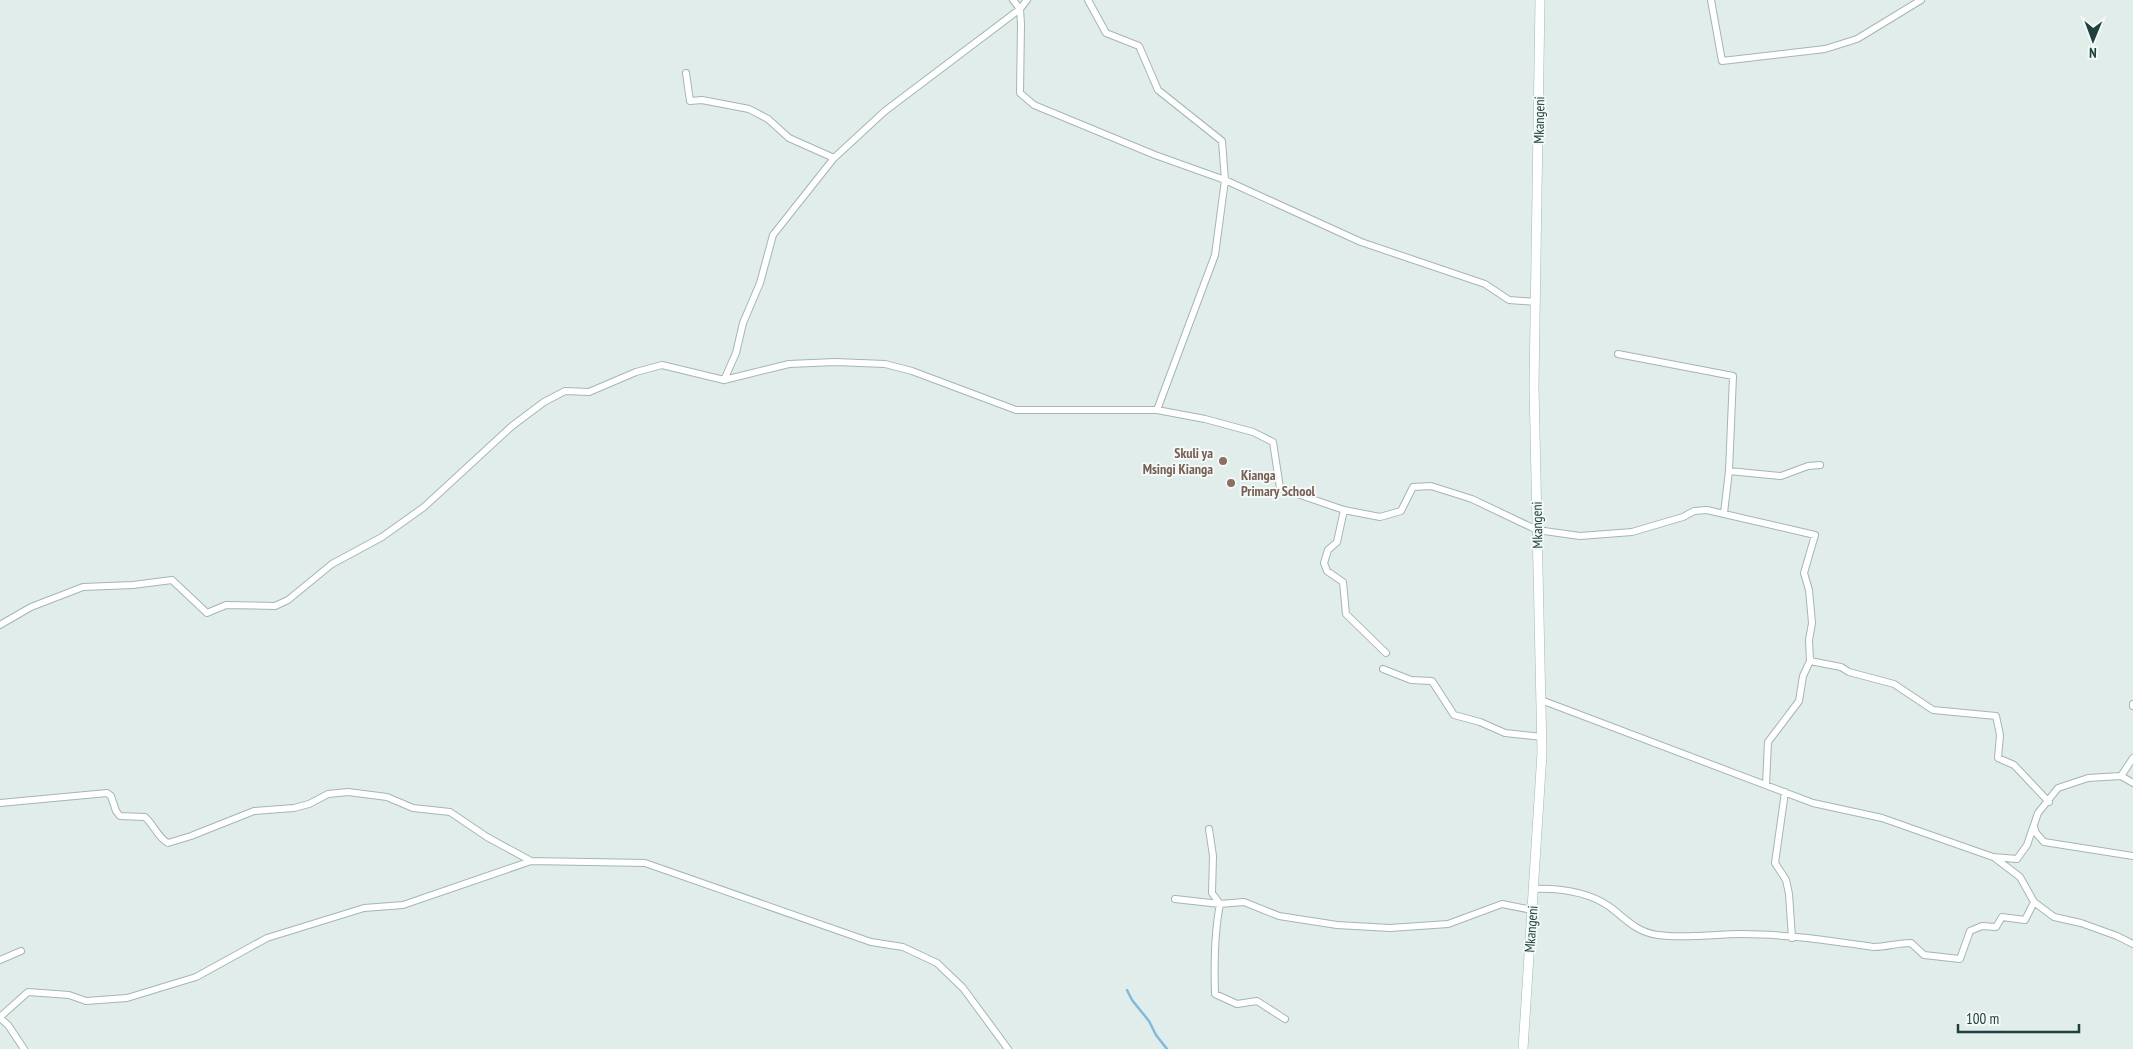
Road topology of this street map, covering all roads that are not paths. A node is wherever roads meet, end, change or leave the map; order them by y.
1 (1013, 0) edge
2 (1027, 0) edge
3 (1088, 0) edge
4 (1540, 0) edge
5 (1711, 0) edge
6 (1921, 0) edge
7 (1020, 10) junction
8 (686, 73) dead end
9 (834, 158) junction
10 (1225, 180) junction
11 (1536, 302) junction
12 (1618, 354) dead end
13 (724, 380) junction
14 (1157, 410) junction
15 (1820, 465) dead end
16 (1729, 471) junction
17 (1344, 510) junction
18 (1724, 513) junction
19 (1537, 530) junction
20 (0, 625) edge
21 (1386, 653) dead end
22 (1810, 660) junction
23 (1384, 670) dead end
24 (1541, 700) junction
25 (1542, 737) junction
26 (2133, 758) edge
27 (2121, 776) junction
28 (2133, 783) edge
29 (1766, 785) junction
30 (1785, 792) junction
31 (2049, 802) junction
32 (0, 803) edge
33 (2034, 826) junction
34 (1209, 829) dead end
35 (2133, 856) edge
36 (1994, 857) junction
37 (531, 861) junction
38 (1533, 890) junction
39 (1175, 899) dead end
40 (2034, 902) junction
41 (1220, 904) junction
42 (1532, 910) junction
43 (1792, 938) junction
44 (2133, 944) edge
45 (21, 952) dead end
46 (0, 960) edge
47 (0, 1018) edge
48 (1285, 1019) dead end
49 (24, 1049) edge
50 (1008, 1049) edge
51 (1523, 1049) edge

1 - 7 street
2 - 7 street
3 - 10 street
4 - 11 street, Mkangeni
5 - 6 street
7 - 9 street
7 - 10 street
8 - 9 street
9 - 13 street
10 - 11 street
10 - 14 street
11 - 19 street, Mkangeni
12 - 16 street
13 - 14 street
13 - 20 street
14 - 17 street
15 - 16 street
16 - 18 street
17 - 19 street
17 - 21 street
18 - 19 street
18 - 22 street
19 - 24 street, Mkangeni
22 - 29 street
22 - 31 street
23 - 25 street
24 - 25 street, Mkangeni
24 - 29 street
25 - 38 street, Mkangeni
26 - 27 street
27 - 28 street
27 - 31 street
29 - 30 street
30 - 36 street
30 - 43 street
31 - 33 street
32 - 37 street
33 - 35 street
33 - 36 street
34 - 41 street
36 - 40 street
37 - 47 street
37 - 50 street
38 - 42 street, Mkangeni
38 - 43 street
39 - 41 street
40 - 43 street
40 - 44 street
41 - 42 street
41 - 48 street
42 - 51 street, Mkangeni
45 - 46 street
47 - 49 street

